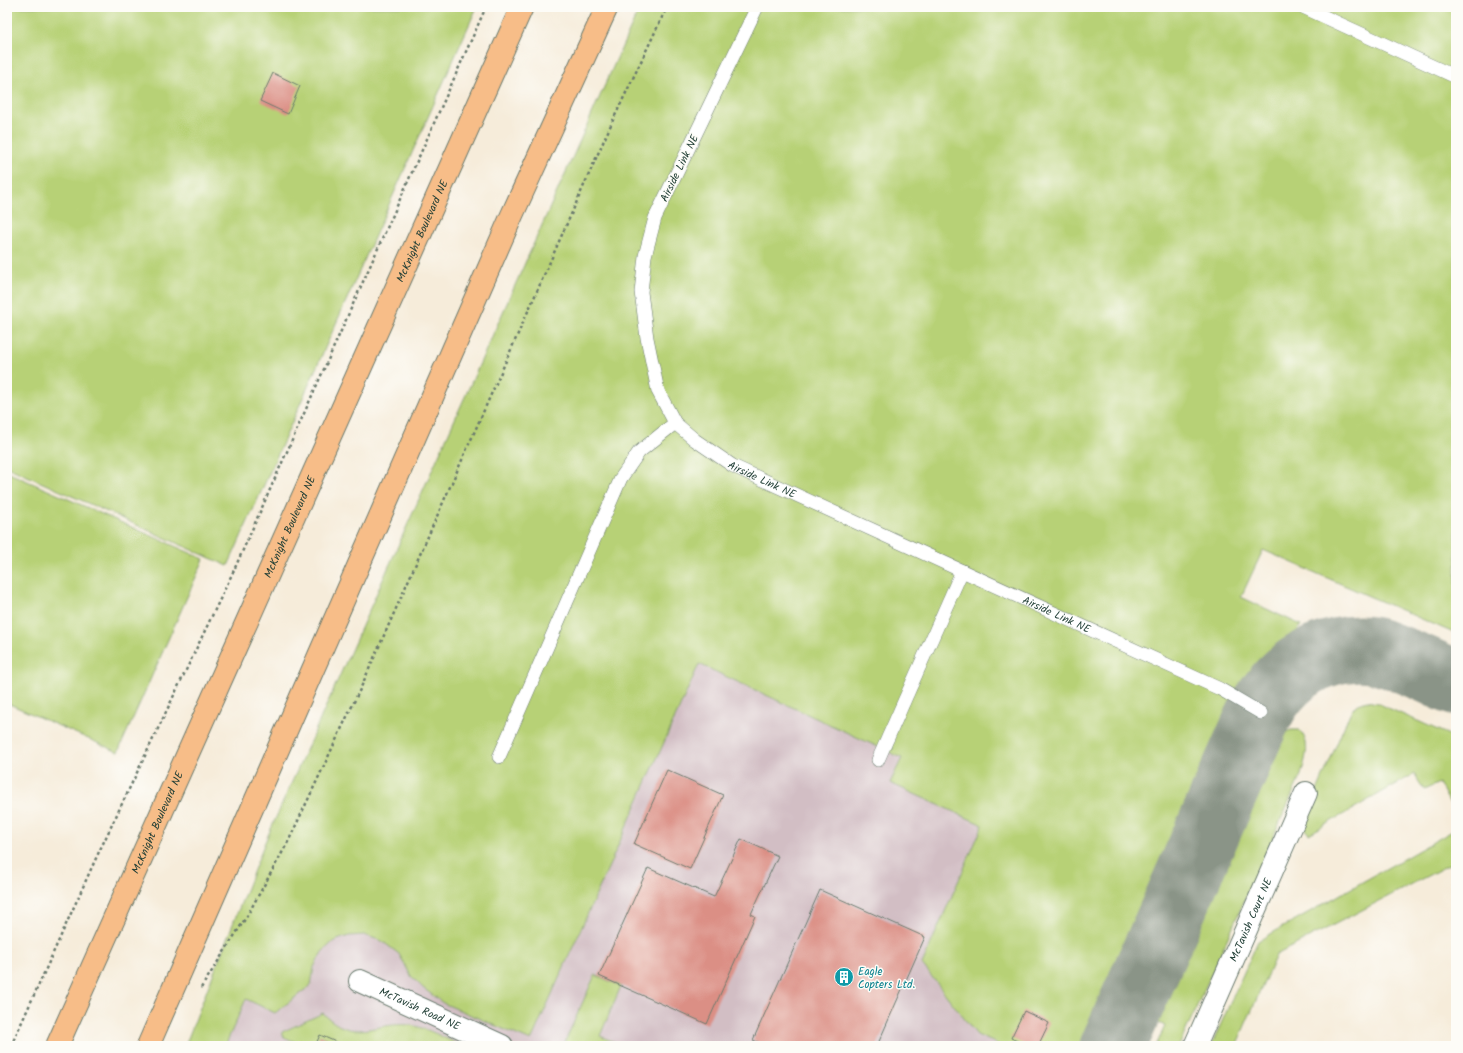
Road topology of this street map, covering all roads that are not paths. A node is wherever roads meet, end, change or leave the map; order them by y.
1 (522, 7) edge
2 (607, 7) edge
3 (757, 7) edge
4 (1303, 7) edge
5 (1456, 77) edge
6 (675, 423) junction
7 (962, 571) junction
8 (1261, 713) dead end
9 (499, 757) dead end
10 (878, 760) dead end
11 (1306, 793) dead end
12 (360, 981) dead end
13 (57, 1046) edge
14 (148, 1046) edge
15 (502, 1046) edge
16 (1194, 1046) edge

1 - 13 main road, McKnight Boulevard NE
2 - 14 main road
3 - 6 lane, Airside Link NE
4 - 5 lane
6 - 7 lane, Airside Link NE
6 - 9 lane
7 - 8 lane, Airside Link NE
7 - 10 lane
11 - 16 street, McTavish Court NE
12 - 15 street, McTavish Road NE

